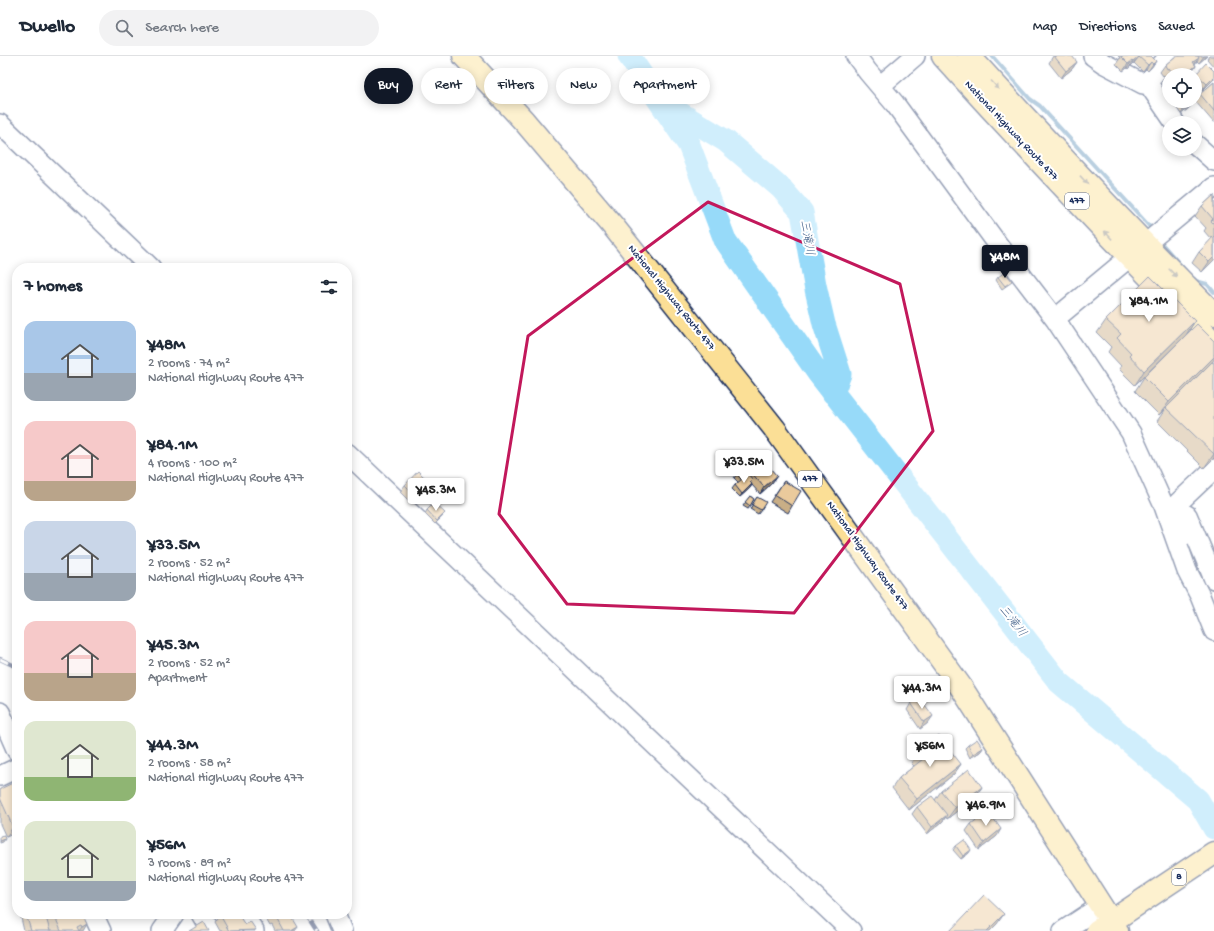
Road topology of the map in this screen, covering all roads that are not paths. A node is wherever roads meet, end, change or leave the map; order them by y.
1 (464, 56) edge
2 (856, 56) edge
3 (915, 56) edge
4 (943, 56) edge
5 (969, 56) edge
6 (1094, 56) edge
7 (1169, 56) edge
8 (1149, 85) junction
9 (880, 86) junction
10 (1171, 116) edge
11 (0, 124) edge
12 (1202, 150) edge
13 (1214, 161) edge
14 (1214, 188) edge
15 (1138, 252) junction
16 (146, 263) edge
17 (1214, 314) edge
18 (1055, 319) junction
19 (1214, 343) edge
20 (352, 458) edge
21 (1214, 469) edge
22 (1181, 500) junction
23 (1214, 578) edge
24 (1200, 596) junction
25 (1214, 631) edge
26 (0, 712) edge
27 (12, 740) edge
28 (12, 770) edge
29 (0, 776) edge
30 (1214, 853) edge
31 (95, 919) edge
32 (170, 919) edge
33 (204, 919) edge
34 (246, 919) edge
35 (337, 919) edge
36 (1110, 925) edge
37 (101, 931) edge
38 (162, 931) edge
39 (211, 931) edge
40 (254, 931) edge
41 (342, 931) edge
42 (851, 931) edge
43 (1063, 931) edge

1 - 36 main road, National Highway Route 477 / 477
2 - 9 street
3 - 9 street
15 -> 4 main road, National Highway Route 477 / 477
5 -> 15 main road, National Highway Route 477 / 477
6 - 8 street
7 - 8 street
8 - 10 street
9 - 18 street
11 - 16 street
12 - 13 street
14 - 15 street
15 -> 17 main road, National Highway Route 477 / 477
15 - 18 street
15 - 19 main road, National Highway Route 477 / 477
18 - 24 street
20 - 42 street
21 - 22 street
22 - 23 street
22 - 24 street
24 - 25 street
26 - 27 street
28 - 29 street
30 - 36 main road, 8
31 - 37 street
32 - 38 street
33 - 39 street
34 - 40 street
35 - 41 street
36 - 43 street

